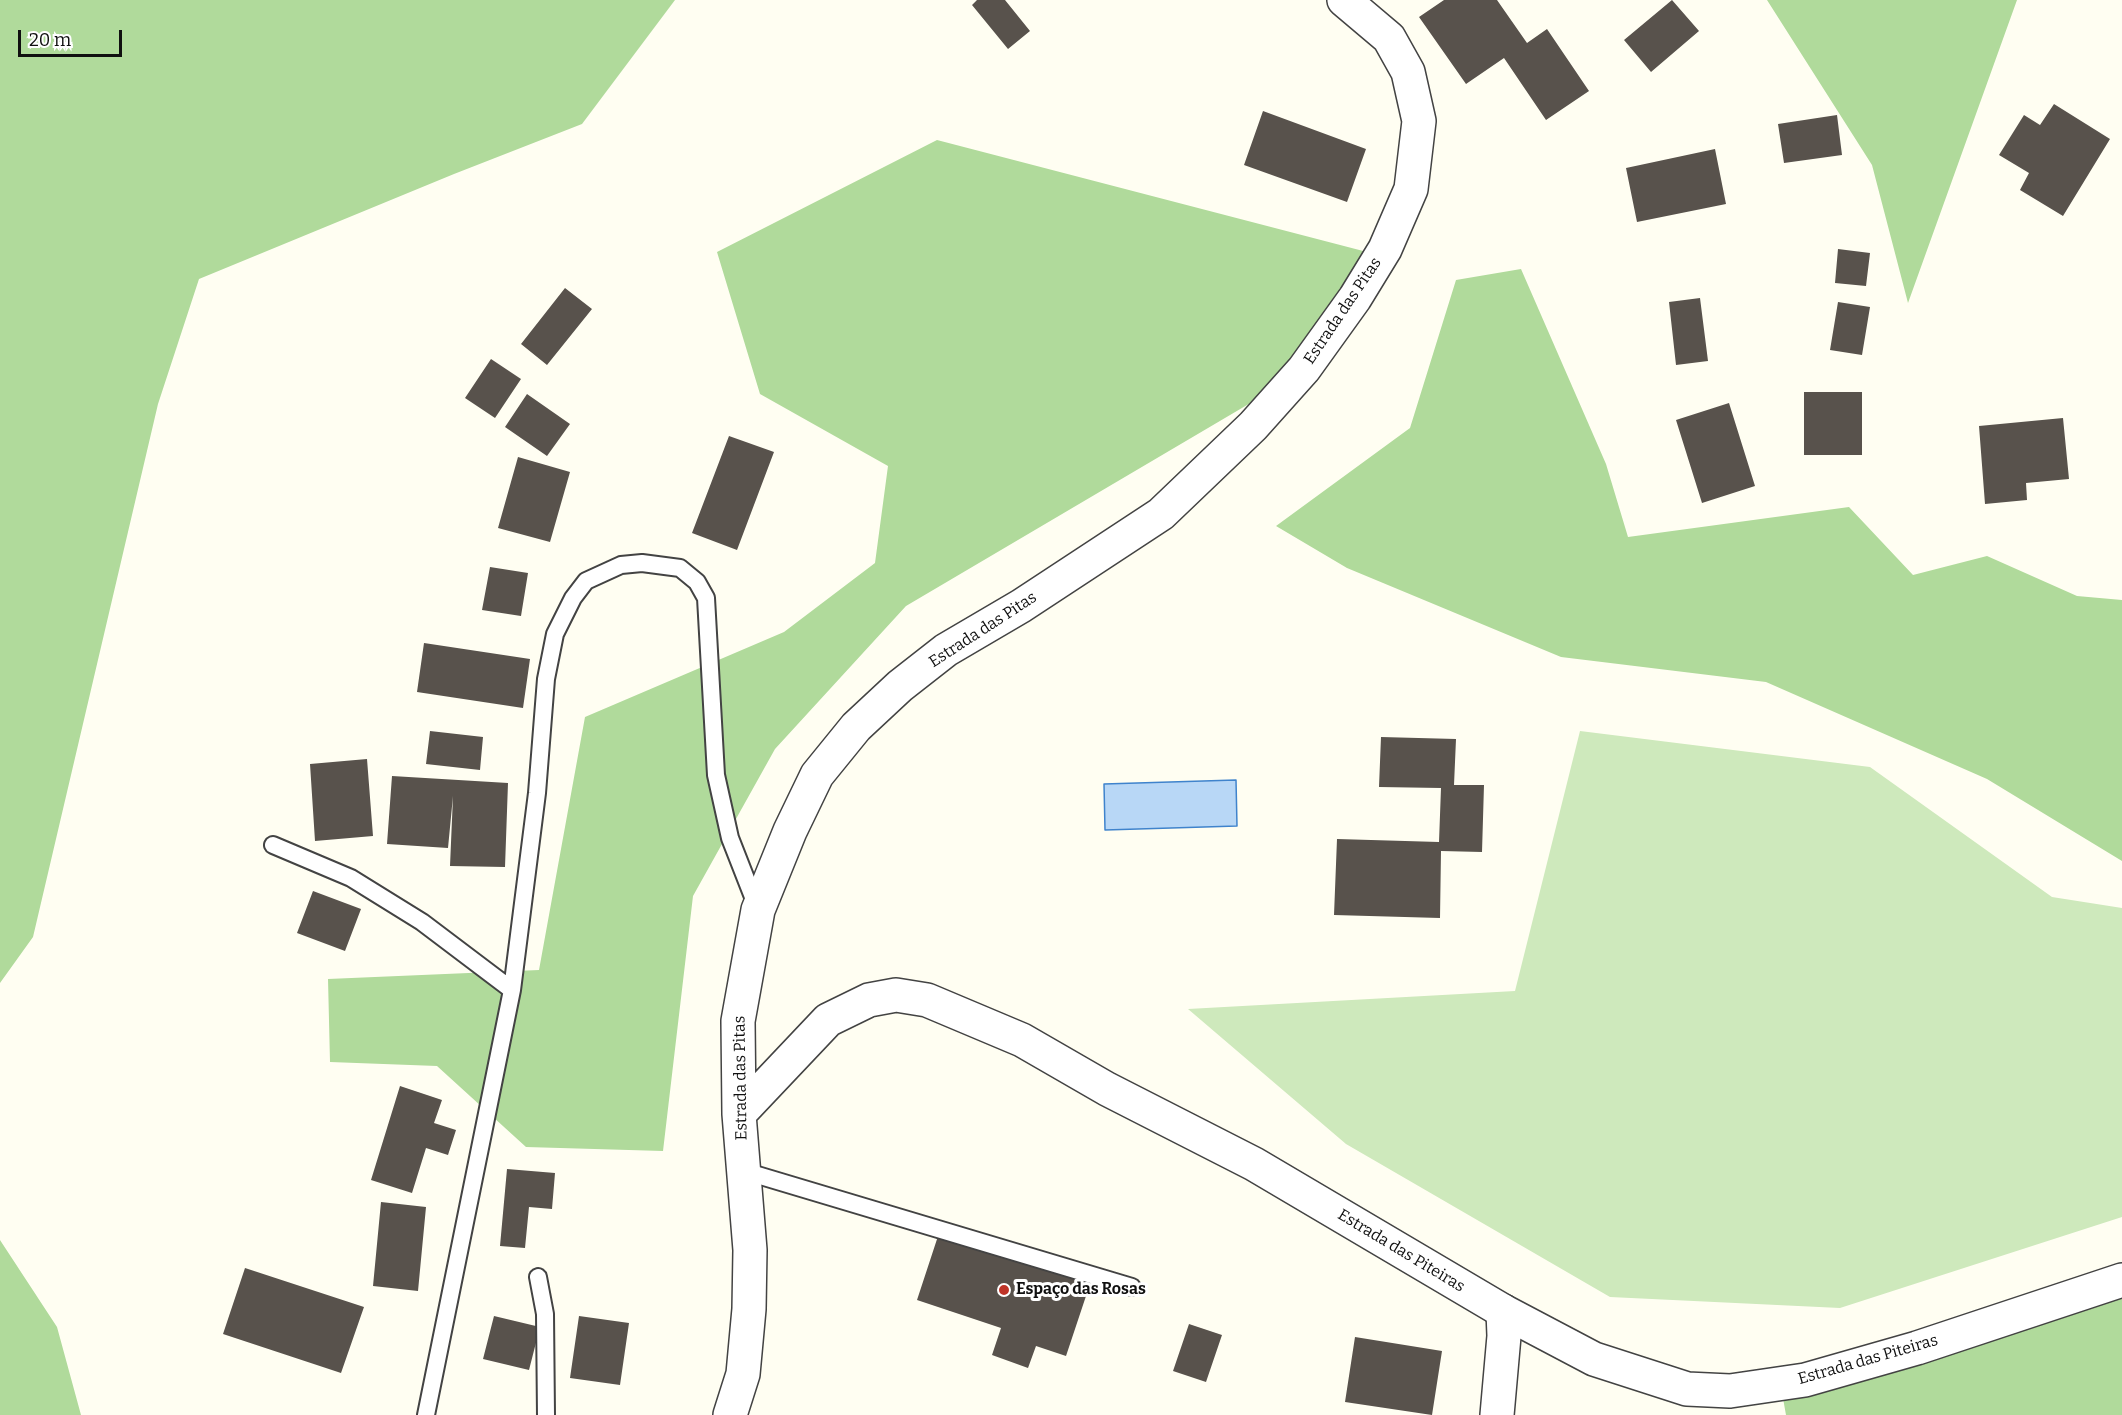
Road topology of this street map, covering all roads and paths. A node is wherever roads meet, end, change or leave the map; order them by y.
1 (1344, 0) edge
2 (273, 845) dead end
3 (758, 910) junction
4 (512, 990) junction
5 (739, 1114) junction
6 (744, 1171) junction
7 (538, 1277) dead end
8 (2122, 1280) edge
9 (1132, 1287) dead end
10 (1503, 1311) junction
11 (426, 1415) edge
12 (546, 1415) edge
13 (730, 1415) edge
14 (1497, 1415) edge

1 - 3 street, Estrada das Pitas
2 - 4 lane
3 - 4 lane
3 - 5 street, Estrada das Pitas
4 - 11 lane
5 - 6 street, Estrada das Pitas
5 - 10 street, Estrada das Piteiras
6 - 9 lane
6 - 13 street, Estrada das Pitas
7 - 12 lane
8 - 10 street, Estrada das Piteiras
10 - 14 street

